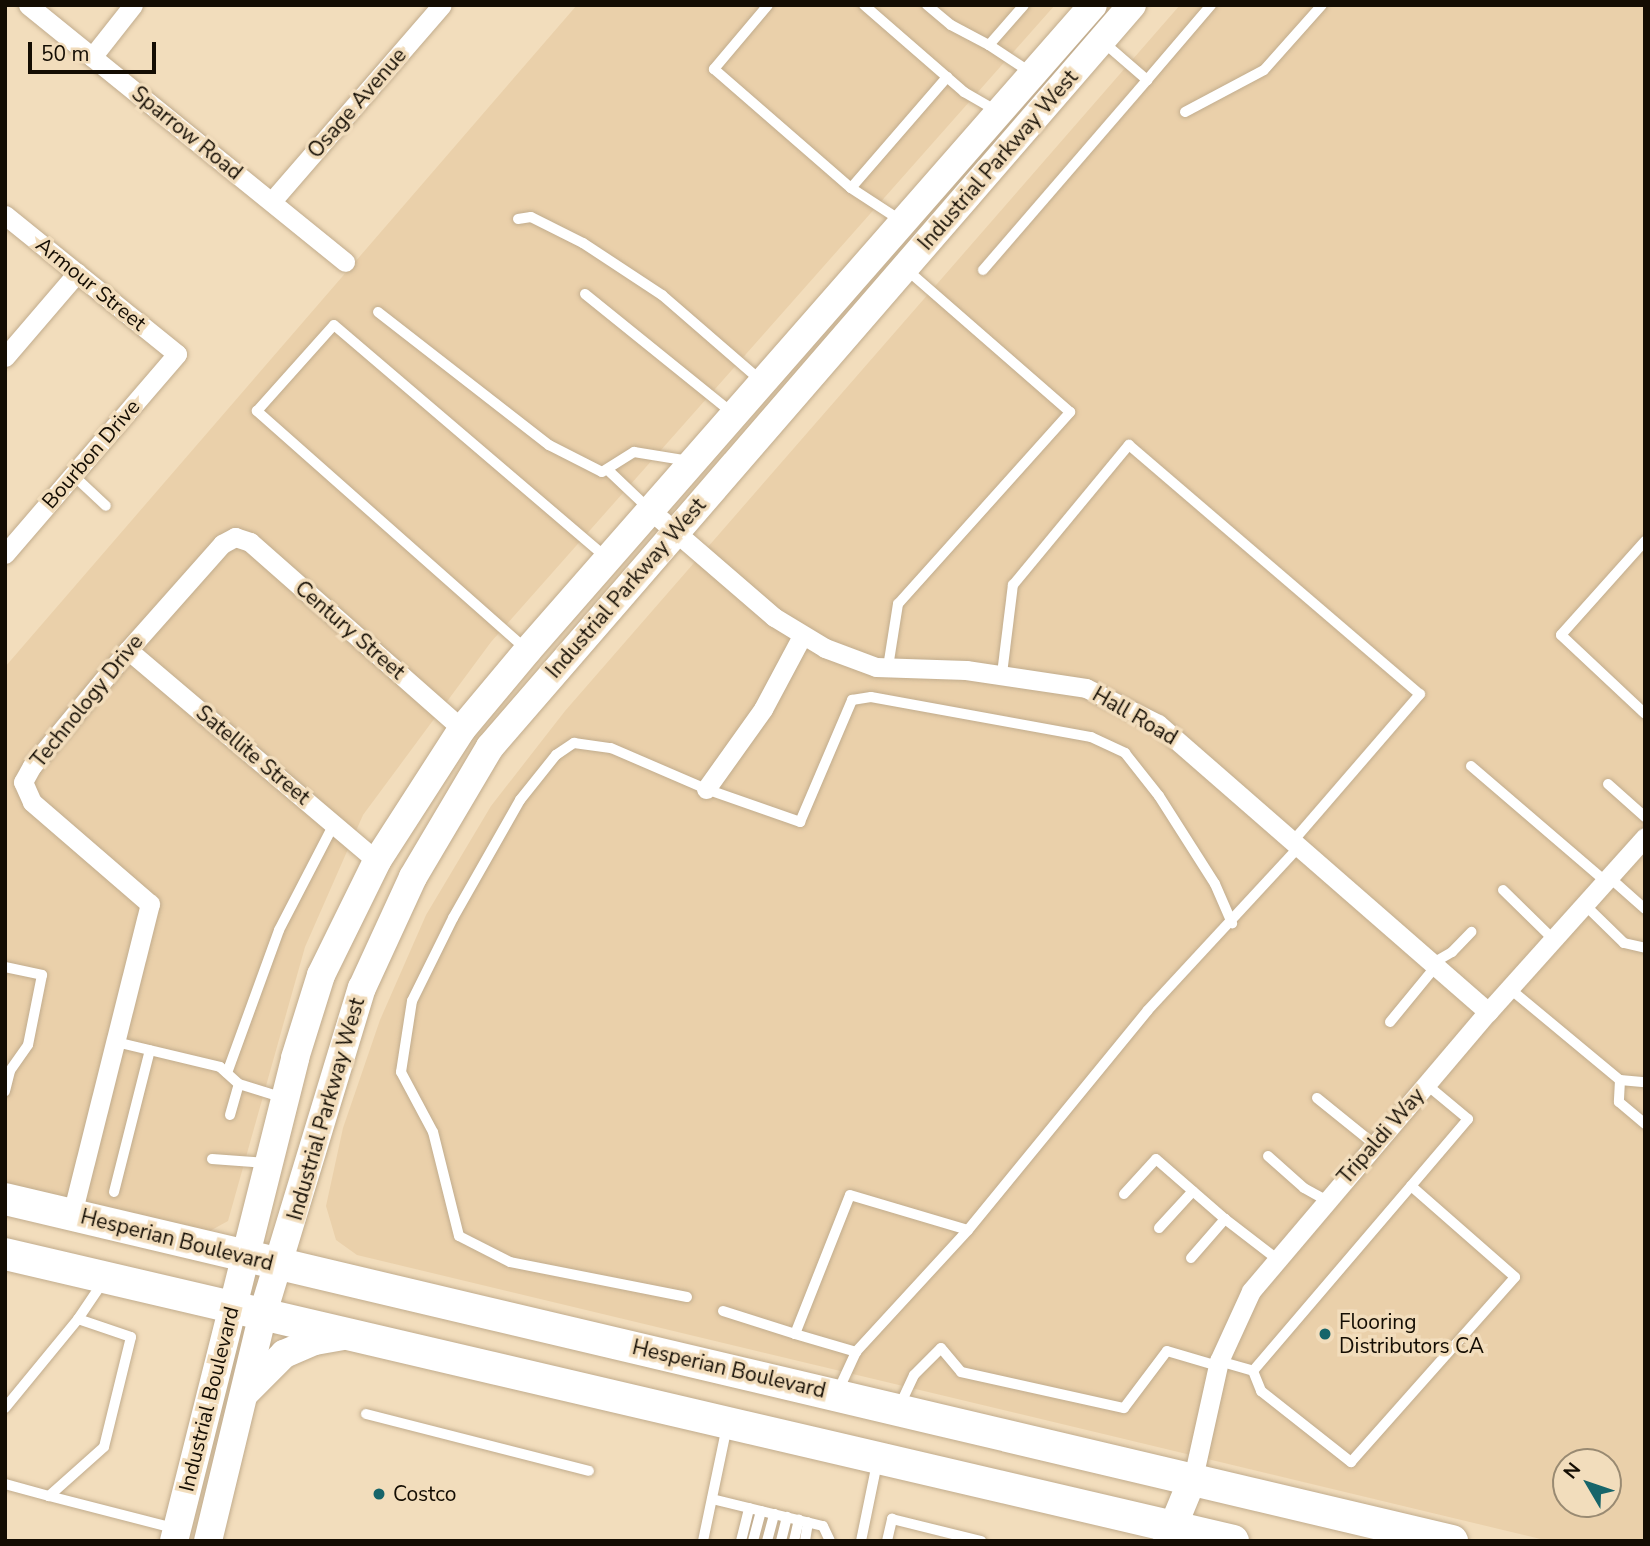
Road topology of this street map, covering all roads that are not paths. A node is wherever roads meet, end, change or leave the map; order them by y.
1 (28, 5) edge
2 (133, 5) edge
3 (442, 5) edge
4 (768, 5) edge
5 (864, 5) edge
6 (928, 5) edge
7 (1024, 5) edge
8 (1132, 5) edge
9 (1211, 5) edge
10 (1322, 5) edge
11 (1087, 11) edge
12 (1103, 39) junction
13 (989, 45) junction
14 (92, 57) junction
15 (1033, 74) junction
16 (947, 77) junction
17 (1147, 80) junction
18 (999, 113) junction
19 (1185, 113) dead end
20 (851, 188) junction
21 (272, 201) junction
22 (5, 215) edge
23 (518, 219) dead end
24 (904, 222) junction
25 (345, 261) dead end
26 (904, 267) junction
27 (983, 270) dead end
28 (77, 273) junction
29 (585, 294) dead end
30 (378, 312) dead end
31 (177, 354) joint
32 (5, 357) edge
33 (763, 382) junction
34 (734, 415) junction
35 (693, 461) junction
36 (609, 471) junction
37 (73, 475) junction
38 (106, 506) dead end
39 (650, 510) junction
40 (677, 530) junction
41 (235, 537) joint
42 (1645, 541) edge
43 (7, 549) edge
44 (607, 559) junction
45 (802, 636) junction
46 (128, 650) junction
47 (528, 650) junction
48 (888, 667) junction
49 (1002, 674) junction
50 (1645, 715) edge
51 (463, 729) junction
52 (1471, 766) dead end
53 (1608, 784) dead end
54 (706, 789) junction
55 (1645, 817) edge
56 (334, 824) junction
57 (1298, 843) junction
58 (1642, 845) edge
59 (377, 861) junction
60 (1607, 879) junction
61 (1503, 890) dead end
62 (1584, 904) junction
63 (1645, 909) edge
64 (1232, 923) junction
65 (1471, 932) dead end
66 (1553, 939) junction
67 (1645, 948) edge
68 (1435, 965) junction
69 (5, 967) edge
70 (1509, 988) junction
71 (1488, 1012) junction
72 (1390, 1022) dead end
73 (116, 1042) junction
74 (150, 1050) junction
75 (8, 1070) edge
76 (227, 1073) junction
77 (1620, 1080) junction
78 (1645, 1082) edge
79 (239, 1084) junction
80 (1426, 1084) junction
81 (5, 1091) edge
82 (285, 1098) junction
83 (1317, 1098) dead end
84 (230, 1115) dead end
85 (1645, 1124) edge
86 (1374, 1144) junction
87 (1268, 1156) dead end
88 (212, 1159) dead end
89 (268, 1163) junction
90 (1411, 1186) junction
91 (1193, 1191) junction
92 (114, 1192) dead end
93 (1124, 1194) dead end
94 (5, 1199) edge
95 (1326, 1200) junction
96 (72, 1214) junction
97 (1225, 1219) junction
98 (1159, 1228) dead end
99 (968, 1230) junction
100 (5, 1254) edge
101 (243, 1256) junction
102 (1191, 1258) dead end
103 (1277, 1259) junction
104 (281, 1265) junction
105 (106, 1277) junction
106 (687, 1297) dead end
107 (232, 1306) junction
108 (723, 1311) dead end
109 (263, 1313) junction
110 (78, 1319) junction
111 (353, 1334) junction
112 (795, 1335) junction
113 (856, 1352) junction
114 (1219, 1363) junction
115 (1253, 1371) junction
116 (837, 1395) junction
117 (242, 1398) junction
118 (5, 1408) edge
119 (899, 1409) junction
120 (366, 1414) dead end
121 (728, 1422) junction
122 (879, 1457) junction
123 (589, 1471) dead end
124 (1194, 1478) junction
125 (5, 1484) edge
126 (49, 1496) junction
127 (712, 1499) junction
128 (749, 1508) junction
129 (761, 1511) junction
130 (774, 1514) junction
131 (787, 1517) junction
132 (804, 1521) junction
133 (823, 1526) junction
134 (176, 1535) edge
135 (1184, 1535) edge
136 (208, 1541) edge
137 (703, 1541) edge
138 (741, 1541) edge
139 (753, 1541) edge
140 (767, 1541) edge
141 (781, 1541) edge
142 (794, 1541) edge
143 (805, 1541) edge
144 (819, 1541) edge
145 (830, 1541) edge
146 (861, 1541) edge
147 (887, 1541) edge
148 (981, 1541) edge
149 (1233, 1541) edge
150 (1452, 1541) edge

1 - 14 street, Sparrow Road
2 - 14 street
3 - 21 street, Osage Avenue
4 - 20 lane
5 - 16 lane
6 - 13 lane
7 - 13 lane
8 - 12 main road, Industrial Parkway West
9 - 17 lane
10 - 19 lane
11 - 12 main road
11 - 15 main road, Industrial Parkway West
12 - 17 lane
12 - 26 main road, Industrial Parkway West
13 - 15 lane
14 - 21 street, Sparrow Road
15 - 18 main road, Industrial Parkway West
16 - 18 lane
16 - 20 lane
17 - 27 lane
18 - 24 main road, Industrial Parkway West
20 - 24 lane
21 - 25 street, Sparrow Road
22 - 28 street, Armour Street
23 - 33 lane
24 - 33 main road, Industrial Parkway West
26 - 40 main road, Industrial Parkway West
26 - 48 lane
28 - 31 street, Armour Street
28 - 32 street
29 - 34 lane
30 - 36 lane
31 - 37 street, Bourbon Drive
33 - 34 main road, Industrial Parkway West
34 - 35 main road, Industrial Parkway West
35 - 36 lane
35 - 39 main road, Industrial Parkway West
36 - 39 lane
37 - 38 lane
37 - 43 street, Bourbon Drive
39 - 40 street, Hall Road
39 - 44 main road, Industrial Parkway West
40 - 45 street, Hall Road
40 - 104 main road, Industrial Parkway West
41 - 46 street, Technology Drive
41 - 51 street, Century Street
42 - 50 lane
44 - 47 main road, Industrial Parkway West
44 - 47 lane
45 - 48 street, Hall Road
45 - 54 street
46 - 56 street, Satellite Street
46 - 73 street, Technology Drive
47 - 51 main road, Industrial Parkway West
48 - 49 street, Hall Road
49 - 57 street, Hall Road
49 - 57 lane
51 - 59 main road, Industrial Parkway West
52 - 60 lane
53 - 55 lane
54 - 64 lane
54 - 106 lane
56 - 59 street, Satellite Street
56 - 76 lane
57 - 64 lane
57 - 68 street, Hall Road
58 - 60 street, Tripaldi Way
59 - 82 main road, Industrial Parkway West
60 - 62 street, Tripaldi Way
60 - 63 lane
61 - 66 lane
62 - 66 street, Tripaldi Way
62 - 67 lane
64 - 99 lane
65 - 68 lane
66 - 70 street, Tripaldi Way
68 - 71 street, Hall Road
68 - 72 lane
69 - 75 lane
70 - 71 street, Tripaldi Way
70 - 77 lane
71 - 80 street, Tripaldi Way
73 - 74 lane
73 - 96 street, Technology Drive
74 - 76 lane
74 - 92 lane
75 - 81 lane
76 - 79 lane
77 - 78 lane
77 - 85 lane
79 - 82 lane
79 - 84 lane
80 - 86 street, Tripaldi Way
80 - 90 lane
82 - 89 main road, Industrial Parkway West
83 - 86 lane
86 - 95 street, Tripaldi Way
87 - 95 lane
88 - 89 lane
89 - 101 main road, Industrial Parkway West
90 - 115 lane
90 - 115 lane
91 - 93 lane
91 - 97 lane
91 - 98 lane
94 - 96 main road, Hesperian Boulevard
95 - 103 street, Tripaldi Way
96 - 101 main road, Hesperian Boulevard
97 - 102 lane
97 - 103 lane
99 - 112 lane
99 - 113 lane
100 - 105 main road
101 - 104 main road, Hesperian Boulevard
101 - 107 main road, Industrial Boulevard
103 - 114 street, Tripaldi Way
104 - 109 main road, Industrial Boulevard
104 - 116 main road, Hesperian Boulevard
105 - 107 main road
105 - 110 lane
107 - 109 main road
107 - 134 main road, Industrial Boulevard
108 - 112 lane
109 - 111 main road
109 - 117 main road, Industrial Boulevard
110 - 118 lane
110 - 126 lane
111 - 117 main road
111 - 121 main road
112 - 113 lane
113 - 116 lane
114 - 115 lane
114 - 119 lane
114 - 124 street, Tripaldi Way
116 - 119 main road, Hesperian Boulevard
117 - 136 main road, Industrial Boulevard
119 - 124 main road, Hesperian Boulevard
120 - 123 lane
121 - 122 main road
121 - 127 lane
122 - 135 main road
122 - 146 lane
124 - 135 main road
124 - 150 main road, Hesperian Boulevard
125 - 126 lane
126 - 134 lane
127 - 128 lane
127 - 137 lane
128 - 129 lane
128 - 138 lane
129 - 130 lane
129 - 139 lane
130 - 131 lane
130 - 140 lane
131 - 132 lane
131 - 141 lane
132 - 133 lane
132 - 142 lane
132 - 143 lane
133 - 144 lane
133 - 145 lane
135 - 149 main road
147 - 148 lane

